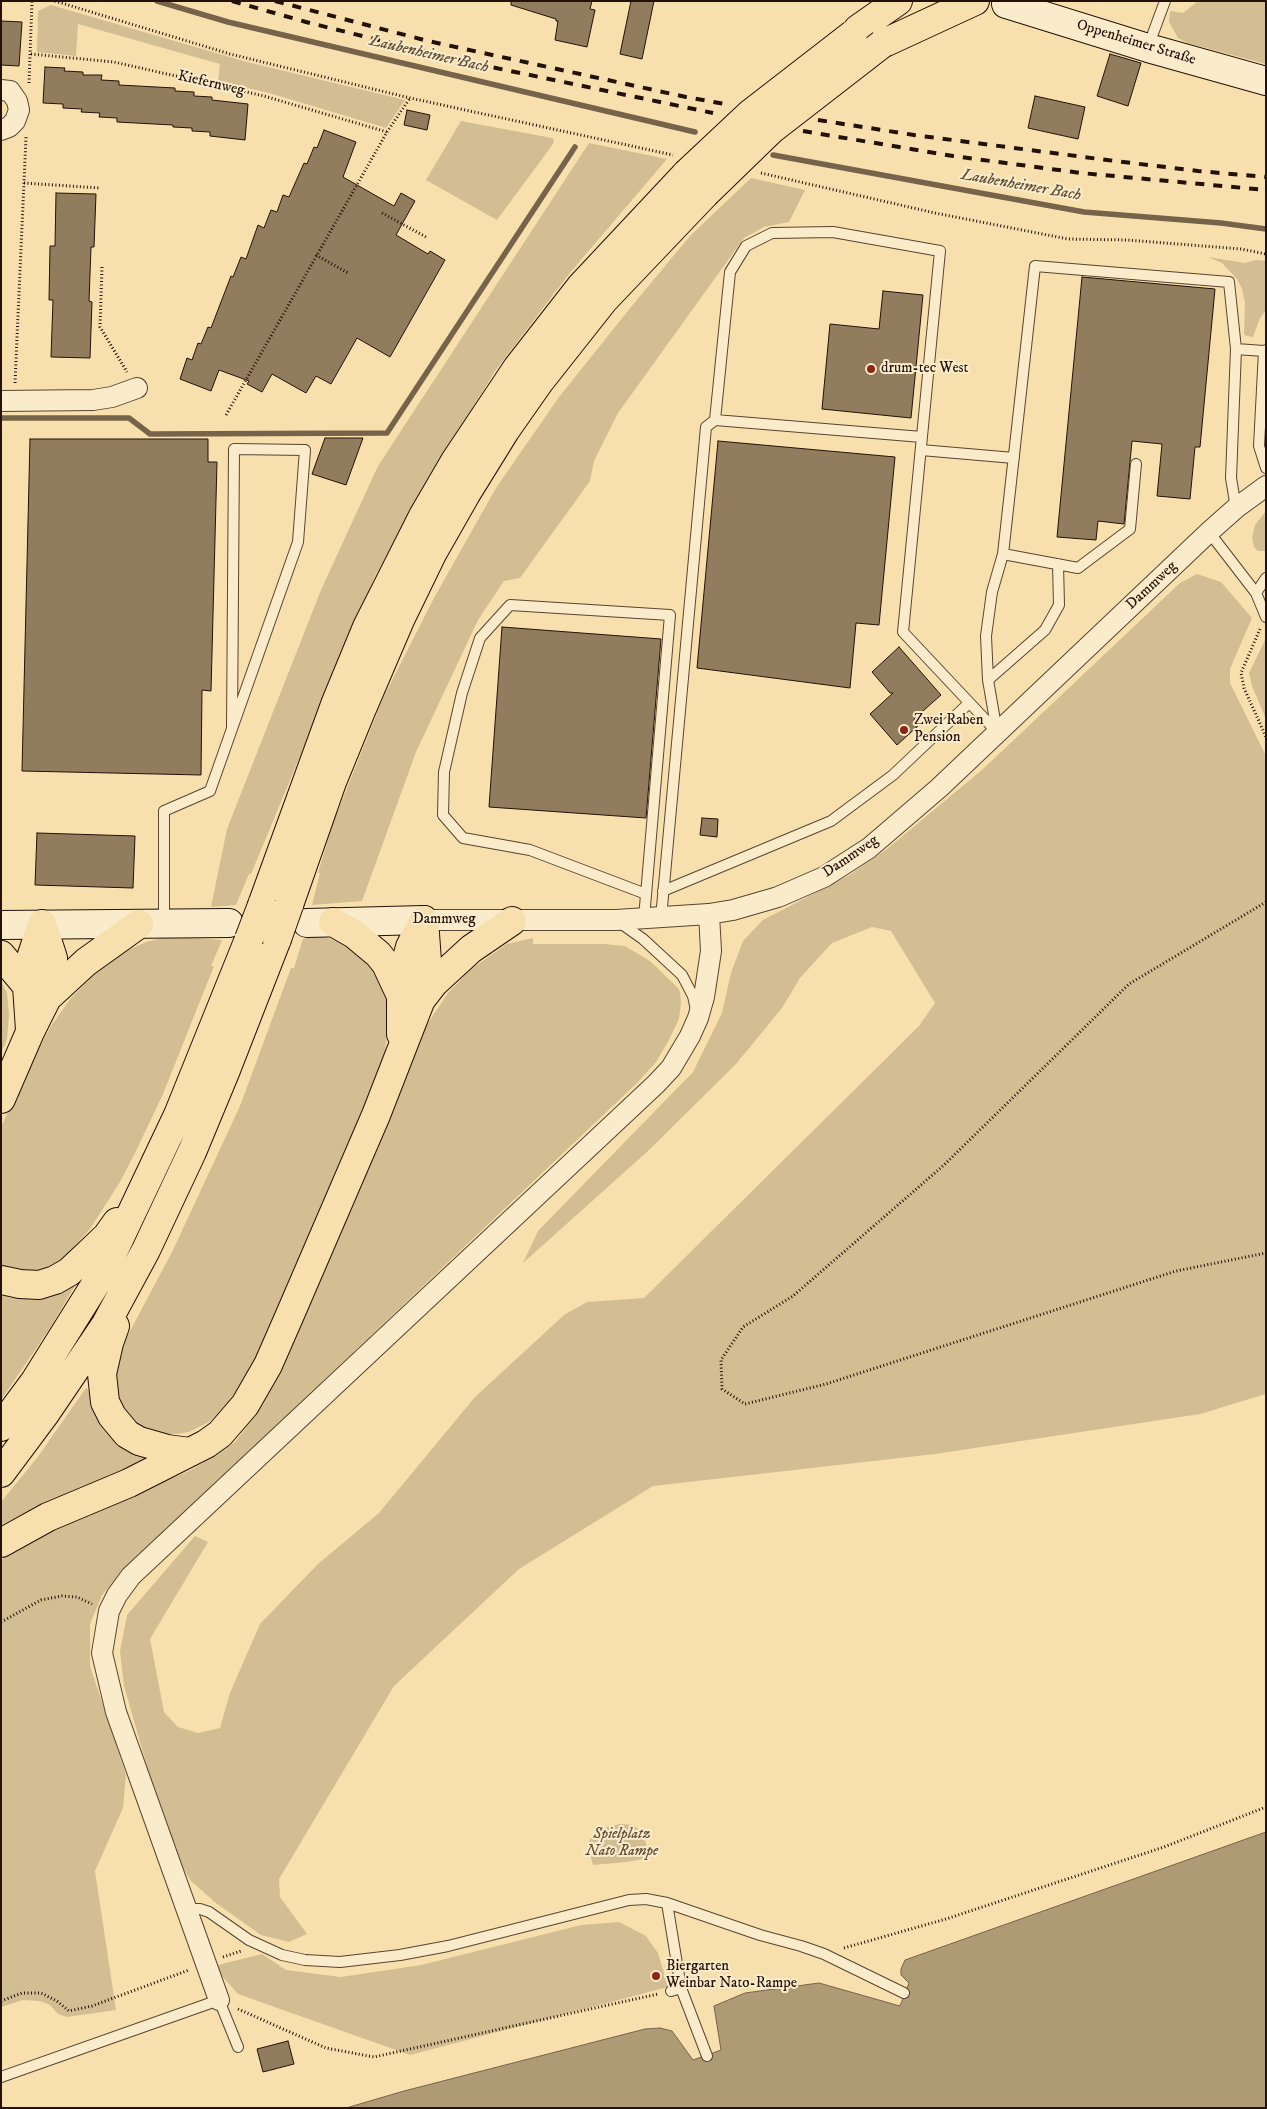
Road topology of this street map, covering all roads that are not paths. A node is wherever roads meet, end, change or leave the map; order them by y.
1 (887, 1) edge
2 (898, 1) edge
3 (945, 1) edge
4 (975, 1) edge
5 (1166, 1) edge
6 (1006, 4) dead end
7 (858, 29) junction
8 (882, 44) junction
9 (1148, 48) junction
10 (1266, 81) edge
11 (1, 90) edge
12 (1, 130) edge
13 (1236, 349) junction
14 (1265, 351) edge
15 (137, 388) road end
16 (8, 401) edge
17 (715, 420) junction
18 (922, 437) junction
19 (921, 450) junction
20 (1014, 458) junction
21 (1136, 464) dead end
22 (1266, 468) edge
23 (1266, 486) edge
24 (1236, 508) junction
25 (1209, 532) junction
26 (1003, 554) junction
27 (1058, 564) junction
28 (1266, 578) edge
29 (1256, 593) junction
30 (1266, 617) edge
31 (988, 680) junction
32 (969, 703) junction
33 (232, 729) junction
34 (997, 732) junction
35 (663, 891) junction
36 (646, 894) junction
37 (709, 914) junction
38 (310, 917) junction
39 (652, 918) junction
40 (424, 920) junction
41 (616, 920) junction
42 (512, 921) junction
43 (42, 924) junction
44 (152, 924) junction
45 (1, 925) edge
46 (239, 931) junction
47 (1, 955) edge
48 (37, 992) junction
49 (410, 999) junction
50 (698, 1018) junction
51 (1, 1099) edge
52 (151, 1173) junction
53 (146, 1250) junction
54 (1, 1280) edge
55 (1, 1427) edge
56 (190, 1452) junction
57 (1, 1473) edge
58 (1, 1543) edge
59 (666, 1903) junction
60 (185, 1909) junction
61 (681, 1988) junction
62 (671, 1992) road end
63 (904, 1993) dead end
64 (219, 2000) junction
65 (238, 2047) dead end
66 (706, 2056) dead end
67 (1, 2077) edge

1 - 7 highway
2 - 7 highway
3 - 8 highway
4 - 8 highway
5 - 9 lane
6 - 9 street, Oppenheimer Straße
7 - 46 highway, bridge
8 - 38 highway, bridge
9 - 10 street, Oppenheimer Straße
11 - 12 street
13 - 14 lane
13 - 20 lane
13 - 24 lane
14 - 22 lane
15 - 16 street
17 - 18 lane
17 - 18 lane
17 - 35 lane
18 - 19 lane
19 - 20 lane
19 - 32 lane
20 - 26 lane
21 - 27 lane
23 - 24 street, Dammweg
24 - 25 street, Dammweg
25 - 29 lane
25 - 34 street, Dammweg
26 - 27 lane
26 - 31 lane
27 - 31 lane
28 - 29 lane
29 - 30 lane
31 - 34 lane
32 - 34 lane
32 - 35 lane
33 - 33 lane
33 - 44 lane
34 - 37 street, Dammweg
35 - 39 lane
36 - 36 lane
36 - 39 lane
37 - 39 street, Dammweg
37 - 50 street
38 - 40 street, Dammweg
38 - 49 highway
38 - 53 highway, bridge
39 - 41 street, Dammweg
40 - 42 street, Dammweg
40 - 49 highway
41 - 42 street, Dammweg
41 - 50 lane
42 - 49 highway
43 - 44 street
43 - 45 street
43 - 48 highway
44 - 46 street
44 - 48 highway
46 - 52 highway
47 - 48 highway
48 - 51 highway
49 - 56 highway
50 - 60 street
52 - 54 highway
52 - 55 highway
53 - 56 highway
53 - 57 highway
56 - 58 highway
59 - 60 lane
59 - 61 lane
59 - 63 lane
60 - 64 street
61 - 62 lane
61 - 66 lane
64 - 65 lane
64 - 67 lane

